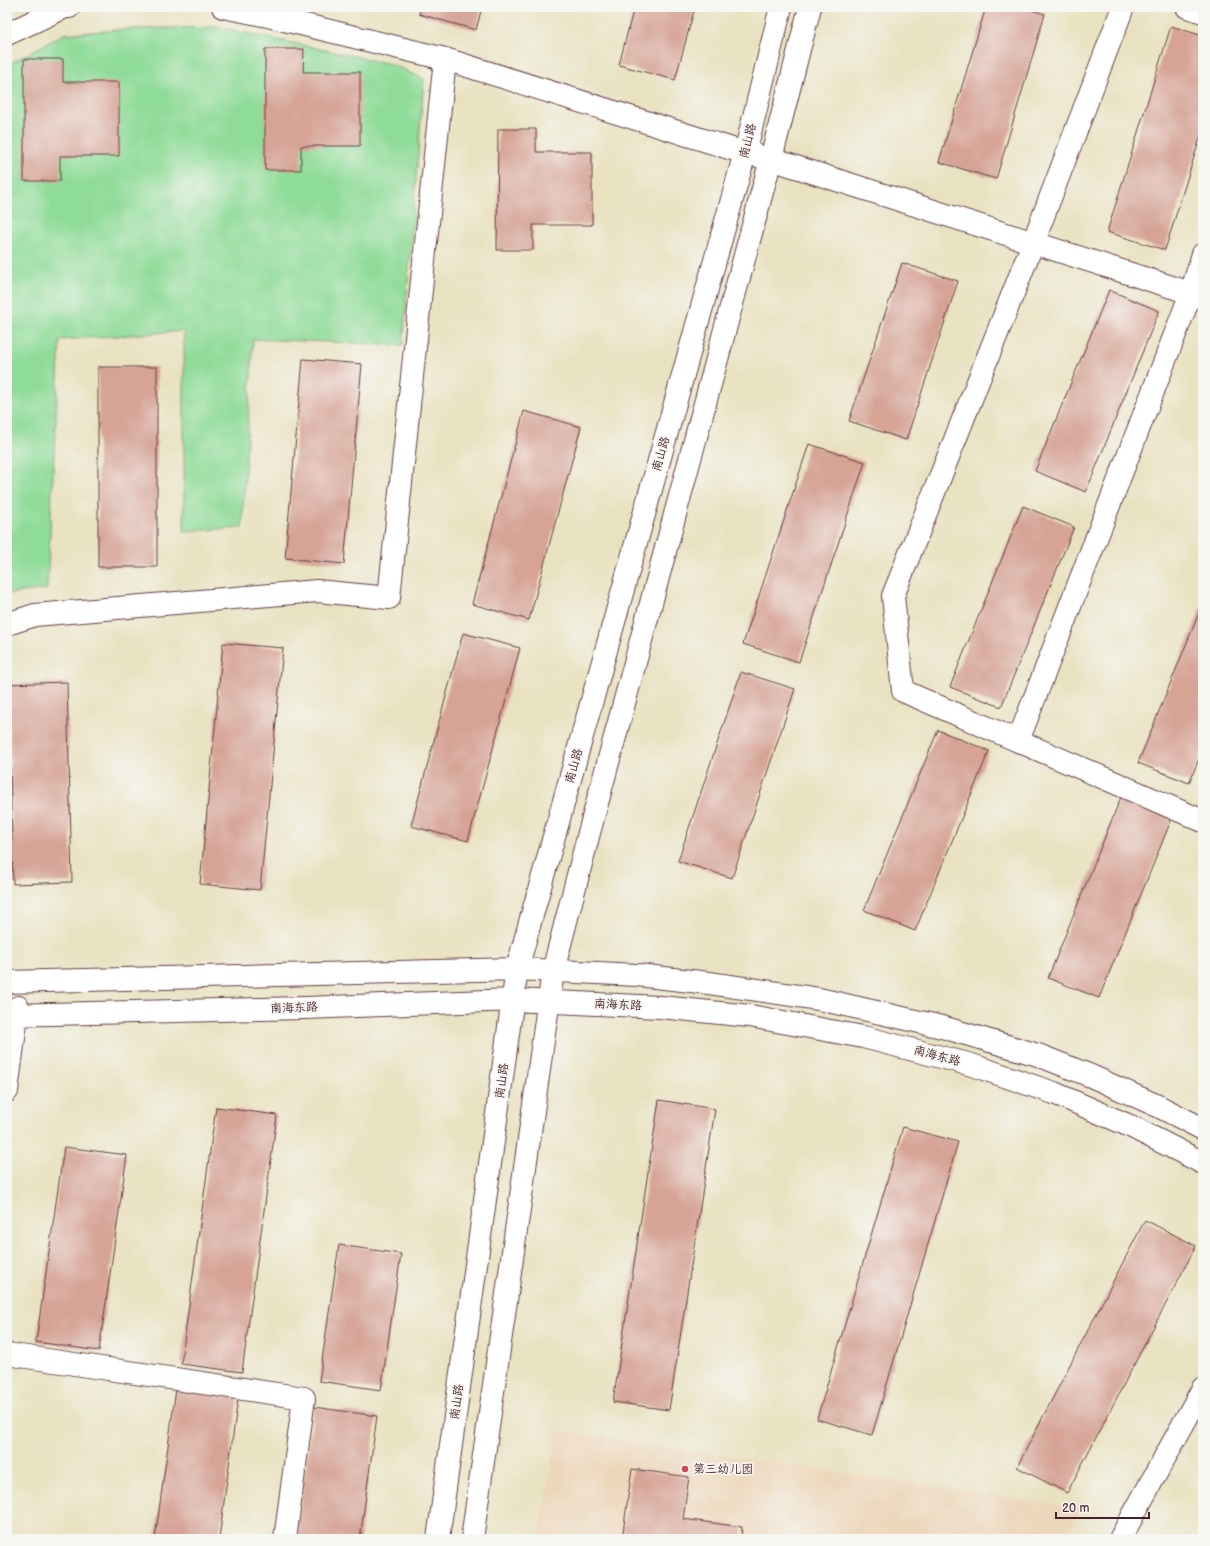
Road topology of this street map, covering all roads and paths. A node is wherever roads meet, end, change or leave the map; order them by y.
1 (69, 7) edge
2 (223, 7) edge
3 (781, 7) edge
4 (810, 7) edge
5 (1124, 7) edge
6 (1187, 7) edge
7 (1203, 12) edge
8 (7, 34) edge
9 (445, 59) junction
10 (745, 153) junction
11 (771, 159) junction
12 (1033, 243) junction
13 (1203, 254) edge
14 (1197, 295) edge
15 (7, 624) edge
16 (1018, 741) junction
17 (1203, 821) edge
18 (517, 969) junction
19 (553, 971) junction
20 (7, 982) edge
21 (514, 1000) junction
22 (548, 1002) junction
23 (13, 1011) edge
24 (7, 1091) edge
25 (1203, 1129) edge
26 (1203, 1163) edge
27 (7, 1354) edge
28 (1203, 1388) edge
29 (285, 1539) edge
30 (438, 1539) edge
31 (472, 1539) edge
32 (1120, 1539) edge

1 - 8 street
2 - 9 street
3 - 10 street, 南山路
4 - 11 street
5 - 12 street
6 - 7 street
9 - 10 street
9 - 15 street
10 - 11 street
10 - 18 street, 南山路
11 - 12 street
11 - 19 street
12 - 14 street
12 - 16 street
13 - 14 street
14 - 16 street
16 - 17 street
18 - 19 street
18 - 20 street
18 - 21 street, 南山路
19 - 22 street
19 - 25 street
21 - 22 street, 南海东路
21 - 23 street, 南海东路
21 - 30 street, 南山路
22 - 26 street, 南海东路
22 - 31 street
23 - 24 street
27 - 29 street
28 - 32 street

